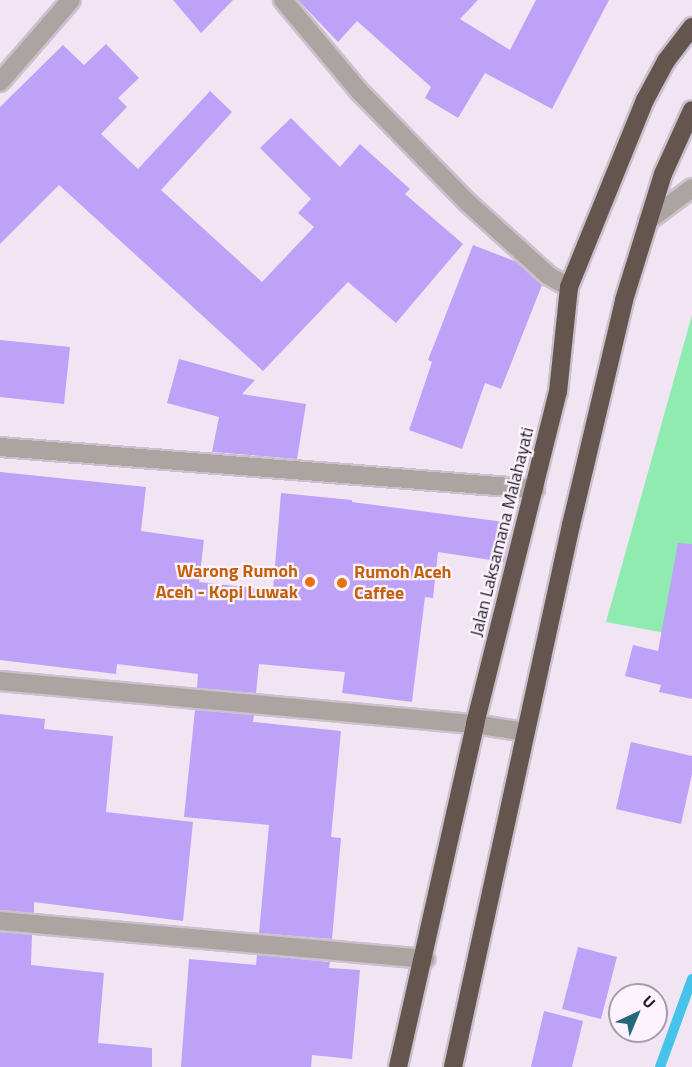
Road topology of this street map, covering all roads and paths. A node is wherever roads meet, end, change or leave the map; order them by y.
1 (71, 0) edge
2 (284, 0) edge
3 (692, 27) edge
4 (0, 82) edge
5 (692, 110) edge
6 (692, 188) edge
7 (648, 221) junction
8 (569, 287) junction
9 (0, 447) edge
10 (535, 489) junction
11 (0, 681) edge
12 (476, 724) junction
13 (525, 732) junction
14 (0, 921) edge
15 (425, 959) junction
16 (398, 1067) edge
17 (453, 1067) edge

1 - 4 street
2 - 8 street
3 - 8 highway, Jalan Laksamana Malahayati
5 - 7 highway
6 - 7 street
7 - 13 highway
8 - 10 highway, Jalan Laksamana Malahayati
9 - 10 street
10 - 12 highway, Jalan Laksamana Malahayati
11 - 12 street
12 - 13 street
12 - 15 highway, Jalan Laksamana Malahayati
13 - 17 highway
14 - 15 street
15 - 16 highway, Jalan Laksamana Malahayati

